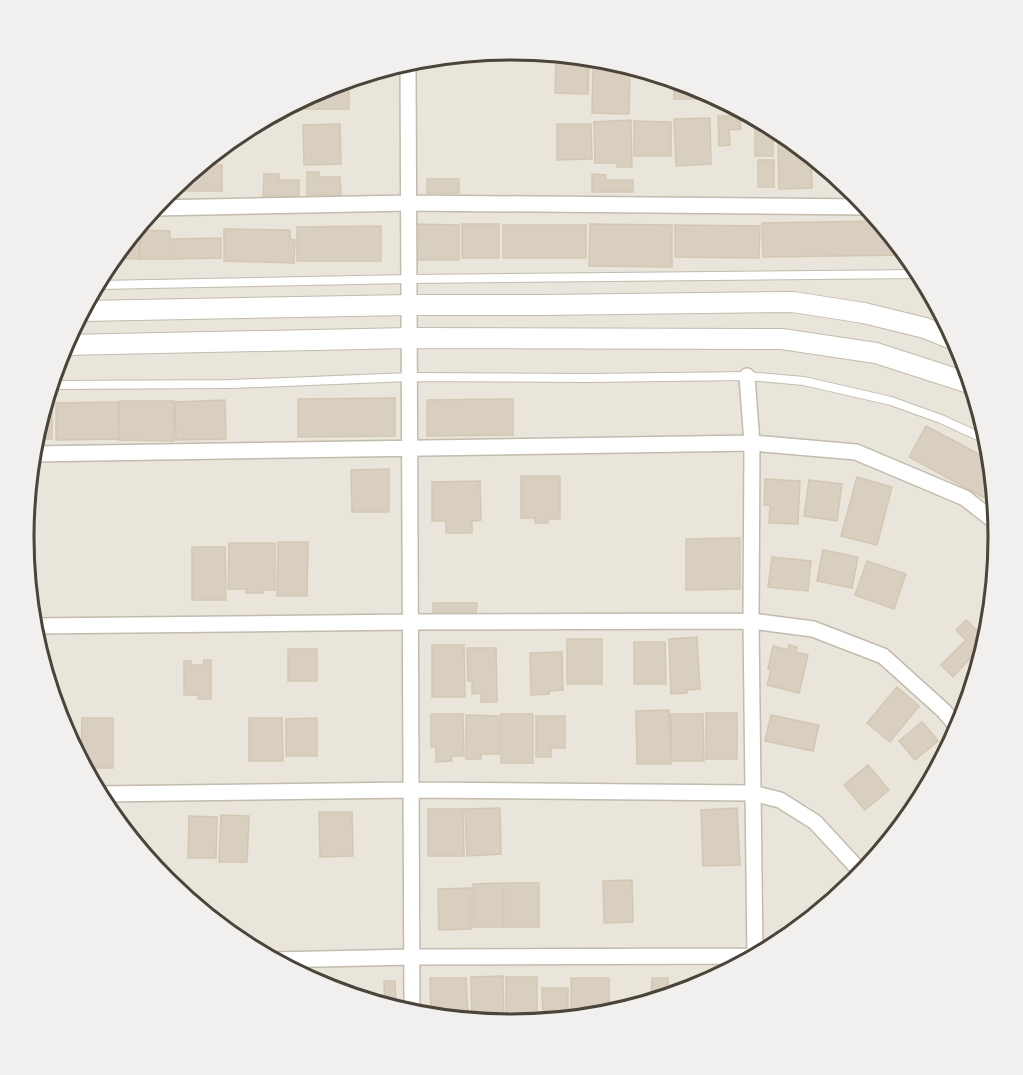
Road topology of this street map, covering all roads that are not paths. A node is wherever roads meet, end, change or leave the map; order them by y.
1 (408, 72) edge
2 (409, 203) junction
3 (855, 207) edge
4 (167, 208) edge
5 (909, 274) edge
6 (409, 279) junction
7 (107, 285) edge
8 (410, 305) junction
9 (92, 311) edge
10 (943, 335) edge
11 (409, 338) junction
12 (76, 345) edge
13 (410, 376) junction
14 (747, 376) junction
15 (962, 381) edge
16 (60, 385) edge
17 (977, 436) edge
18 (752, 443) junction
19 (410, 448) junction
20 (42, 454) edge
21 (987, 516) edge
22 (751, 621) junction
23 (411, 622) junction
24 (43, 626) edge
25 (952, 720) edge
26 (411, 790) junction
27 (752, 793) junction
28 (109, 794) edge
29 (856, 867) edge
30 (755, 948) edge
31 (412, 957) junction
32 (738, 957) edge
33 (290, 960) edge
34 (412, 1004) edge

1 - 2 street
2 - 3 street
2 - 4 street
2 - 6 street
5 - 6 lane
6 - 7 lane
6 - 8 street
8 - 9 street
8 - 10 street
8 - 11 street
11 - 12 street
11 - 13 street
11 - 15 street
13 - 14 lane
13 - 16 lane
13 - 19 street
14 - 17 lane
14 - 18 street
18 - 19 street
18 - 21 street
18 - 22 street
19 - 20 street
19 - 23 street
22 - 23 street
22 - 25 street
22 - 27 street
23 - 24 street
23 - 26 street
26 - 27 street
26 - 28 street
26 - 31 street
27 - 29 street
27 - 30 street
31 - 32 street
31 - 33 street
31 - 34 street

